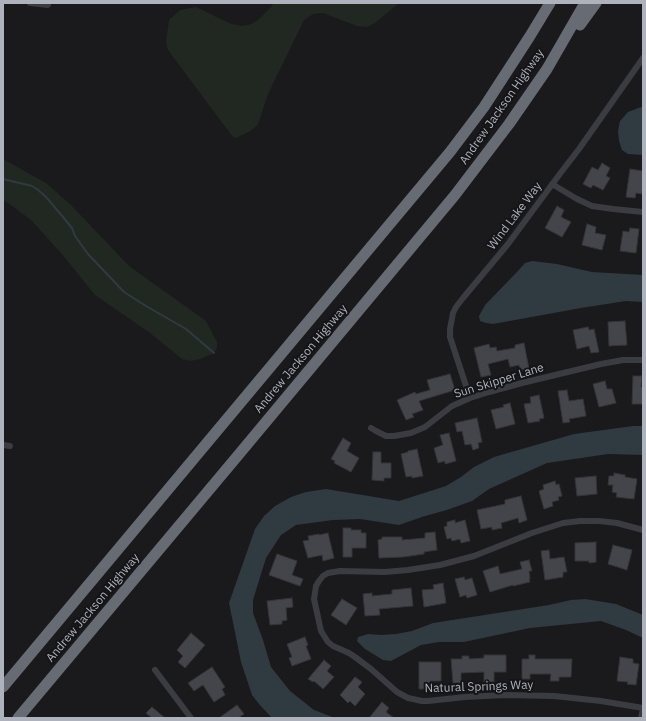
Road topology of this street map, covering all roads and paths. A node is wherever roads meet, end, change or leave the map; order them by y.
1 (30, 3) edge
2 (550, 3) edge
3 (586, 3) edge
4 (596, 3) edge
5 (48, 6) dead end
6 (643, 58) edge
7 (547, 69) junction
8 (552, 184) junction
9 (643, 212) edge
10 (643, 360) edge
11 (470, 398) junction
12 (371, 428) dead end
13 (3, 445) edge
14 (10, 446) dead end
15 (643, 530) edge
16 (154, 670) dead end
17 (3, 687) edge
18 (643, 709) edge
19 (18, 718) edge
20 (191, 718) edge
21 (641, 718) edge

1 - 5 street
2 - 17 highway, Andrew Jackson Highway
3 - 7 highway, Andrew Jackson Highway
4 - 7 highway
6 - 8 street, Wind Lake Way
7 - 19 highway, Andrew Jackson Highway
8 - 9 street
8 - 11 street, Wind Lake Way
10 - 11 street, Sun Skipper Lane
11 - 12 street, Sun Skipper Lane
13 - 14 street
15 - 18 street, Natural Springs Way
16 - 20 street
18 - 21 street

